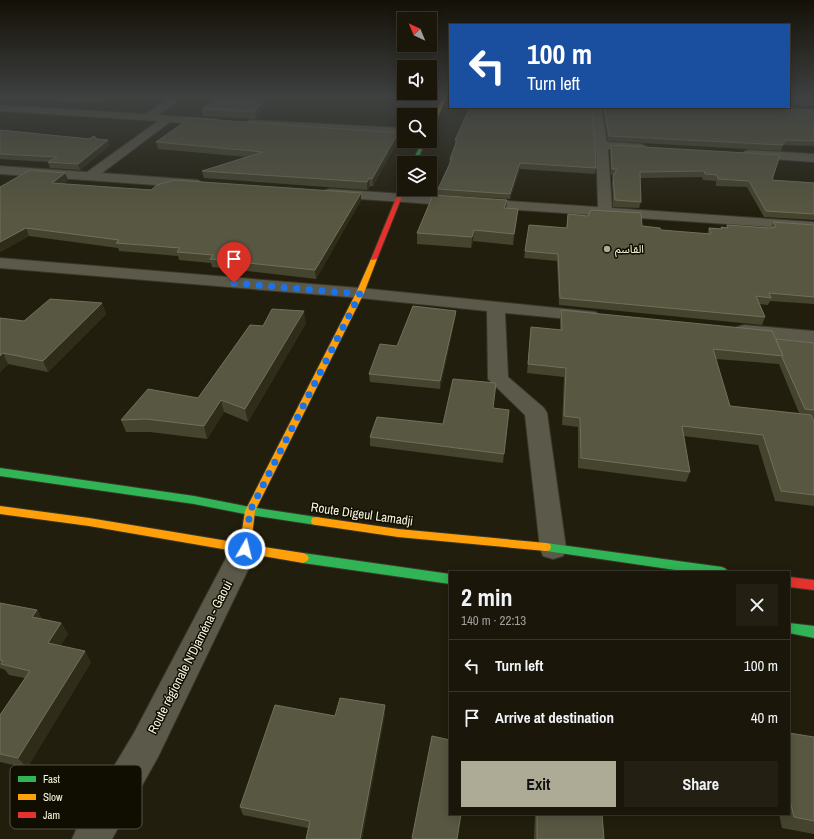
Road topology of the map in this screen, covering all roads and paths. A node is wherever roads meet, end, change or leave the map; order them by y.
1 (145, 136) edge
2 (601, 136) edge
3 (602, 145) junction
4 (649, 148) edge
5 (736, 153) edge
6 (814, 158) edge
7 (0, 170) edge
8 (90, 176) junction
9 (209, 184) edge
10 (320, 192) edge
11 (397, 192) edge
12 (437, 195) edge
13 (400, 196) edge
14 (605, 211) junction
15 (814, 226) edge
16 (0, 263) edge
17 (360, 294) junction
18 (496, 308) junction
19 (608, 318) edge
20 (727, 329) edge
21 (814, 337) edge
22 (0, 472) edge
23 (0, 510) edge
24 (250, 511) junction
25 (554, 548) junction
26 (245, 549) junction
27 (715, 571) edge
28 (449, 578) edge
29 (790, 582) edge
30 (814, 585) edge
31 (790, 628) edge
32 (814, 632) edge
33 (134, 765) edge
34 (97, 829) edge
35 (91, 839) edge

1 - 8 street
2 - 3 street
3 - 4 street
3 - 14 street
5 - 6 street
7 - 8 street
8 - 9 street
10 - 11 street
12 - 14 street
13 - 17 street, Route régionale N'Djaména - Gaoui
14 - 15 street
16 - 17 street
17 - 18 street
17 - 24 street, Route régionale N'Djaména - Gaoui
18 - 19 street
18 - 25 street
20 - 21 street
22 - 24 street, Route Digeul Lamadji
23 - 26 street
24 - 25 street, Route Digeul Lamadji
24 - 26 street, Route régionale N'Djaména - Gaoui
25 - 27 street, Route Digeul Lamadji
26 - 28 street
26 - 33 street, Route régionale N'Djaména - Gaoui
29 - 30 street
31 - 32 street
34 - 35 street, Route régionale N'Djaména - Gaoui

